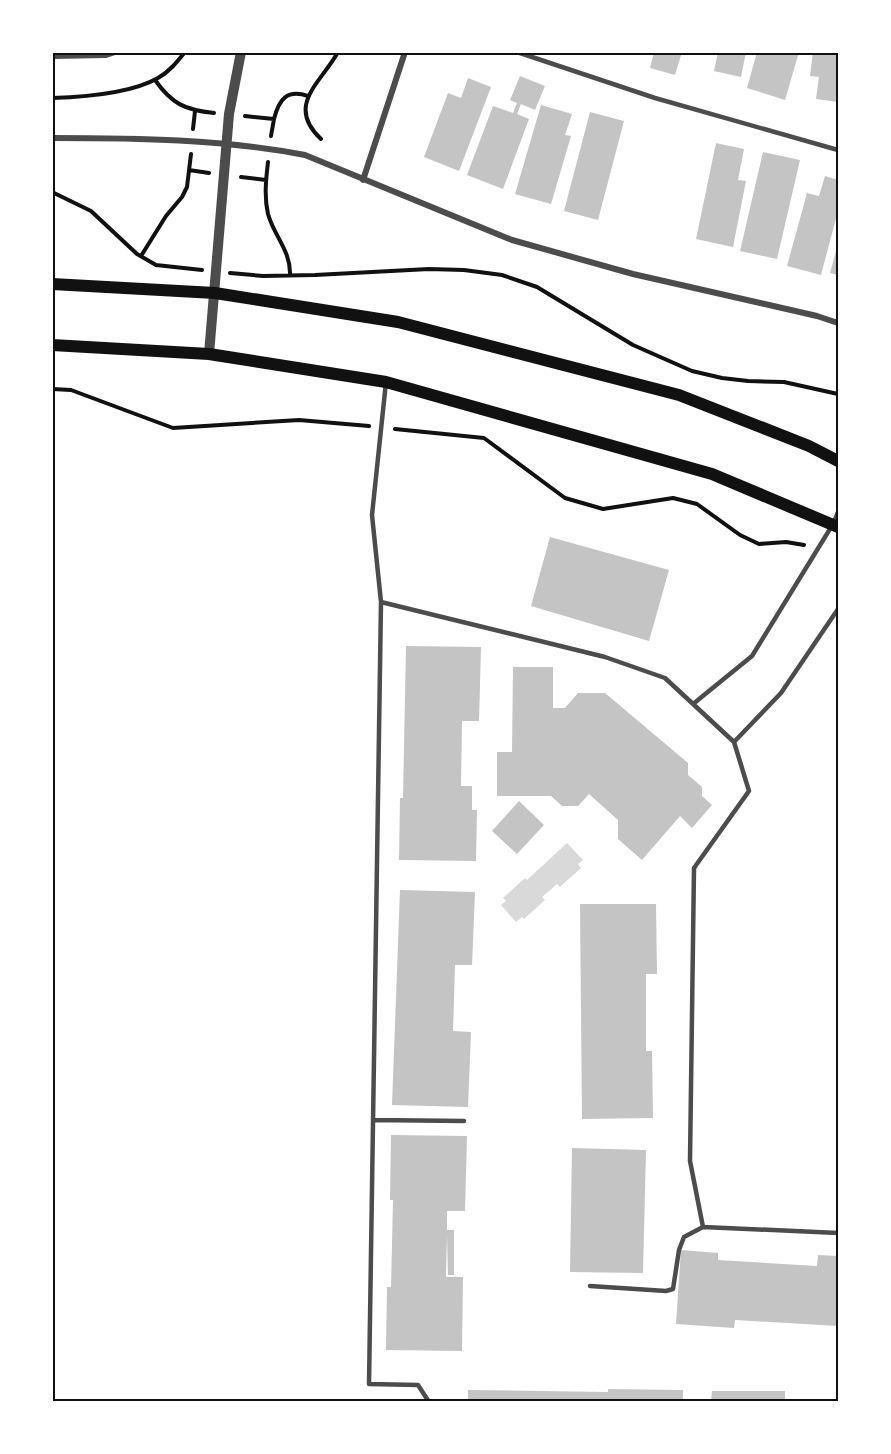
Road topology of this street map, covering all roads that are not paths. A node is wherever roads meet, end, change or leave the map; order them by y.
1 (115, 52) edge
2 (242, 52) edge
3 (405, 52) edge
4 (517, 52) edge
5 (52, 56) edge
6 (52, 138) edge
7 (227, 144) junction
8 (838, 150) edge
9 (363, 180) junction
10 (52, 284) edge
11 (215, 293) junction
12 (838, 323) edge
13 (52, 345) edge
14 (209, 354) junction
15 (386, 382) junction
16 (838, 461) edge
17 (838, 512) edge
18 (836, 526) edge
19 (381, 602) junction
20 (838, 609) edge
21 (693, 704) junction
22 (734, 742) junction
23 (374, 1120) junction
24 (464, 1121) dead end
25 (703, 1227) junction
26 (838, 1233) edge
27 (590, 1286) dead end
28 (429, 1401) edge

1 - 5 street
2 - 7 street
3 - 9 street
4 - 8 lane
6 - 7 street
7 - 9 street
7 - 11 street
9 - 12 street
10 - 11 main road
11 - 14 street
11 - 16 main road
13 - 14 main road
14 - 15 main road
15 - 18 main road
15 - 19 lane
17 - 18 lane
18 - 21 lane
19 - 21 lane
19 - 23 lane
20 - 22 lane
21 - 22 lane
22 - 25 lane
23 - 24 lane
23 - 28 lane
25 - 26 lane
25 - 27 lane

